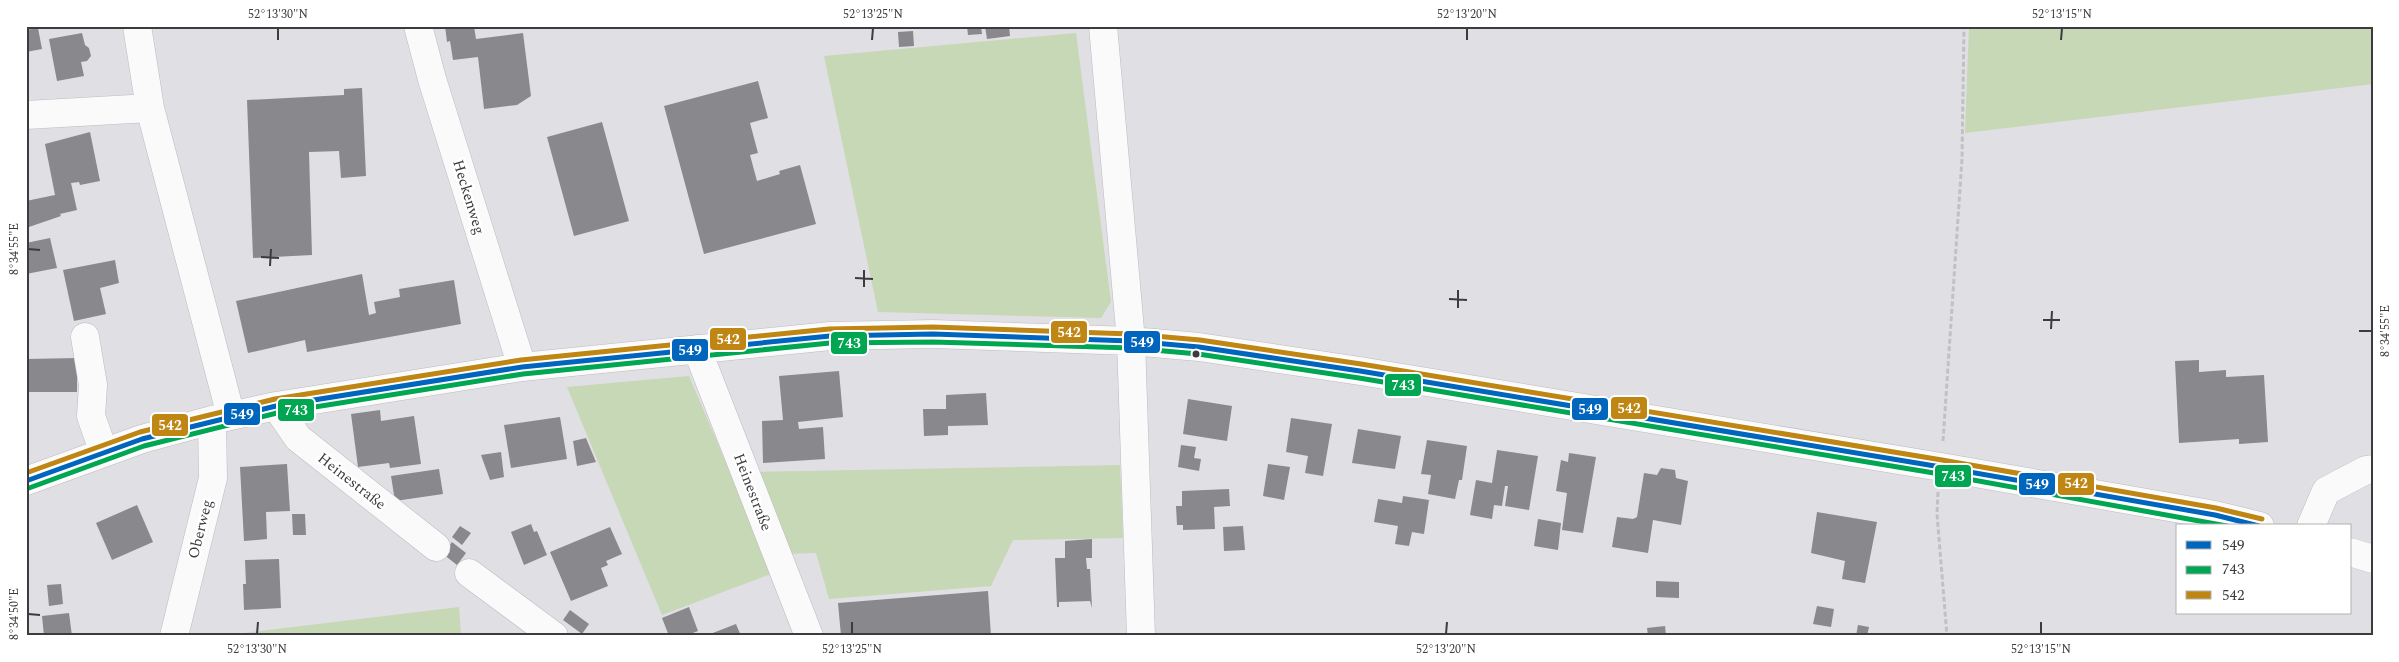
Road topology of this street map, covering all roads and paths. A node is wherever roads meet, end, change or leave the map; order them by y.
1 (137, 26) edge
2 (418, 26) edge
3 (1103, 26) edge
4 (1964, 26) edge
5 (150, 108) junction
6 (26, 115) edge
7 (85, 337) dead end
8 (1131, 341) junction
9 (697, 349) junction
10 (522, 367) junction
11 (276, 406) junction
12 (221, 418) junction
13 (104, 453) junction
14 (1941, 467) junction
15 (2373, 469) edge
16 (26, 481) edge
17 (2252, 524) edge
18 (2311, 524) edge
19 (436, 547) dead end
20 (2352, 553) edge
21 (2373, 559) edge
22 (469, 574) dead end
23 (174, 636) edge
24 (554, 636) edge
25 (809, 636) edge
26 (1142, 636) edge
27 (1947, 636) edge

1 - 5 street
2 - 10 street, Heckenweg
3 - 8 street
4 - 14 path
5 - 6 street
5 - 12 street
7 - 13 street
8 - 9 street
8 - 14 street
8 - 26 street
9 - 10 street
9 - 25 street, Heinestraße
10 - 11 street
11 - 12 street
11 - 19 street, Heinestraße
12 - 13 street
12 - 23 street, Oberweg
13 - 16 street
14 - 17 street
14 - 27 path
15 - 18 street
20 - 21 street
22 - 24 street

